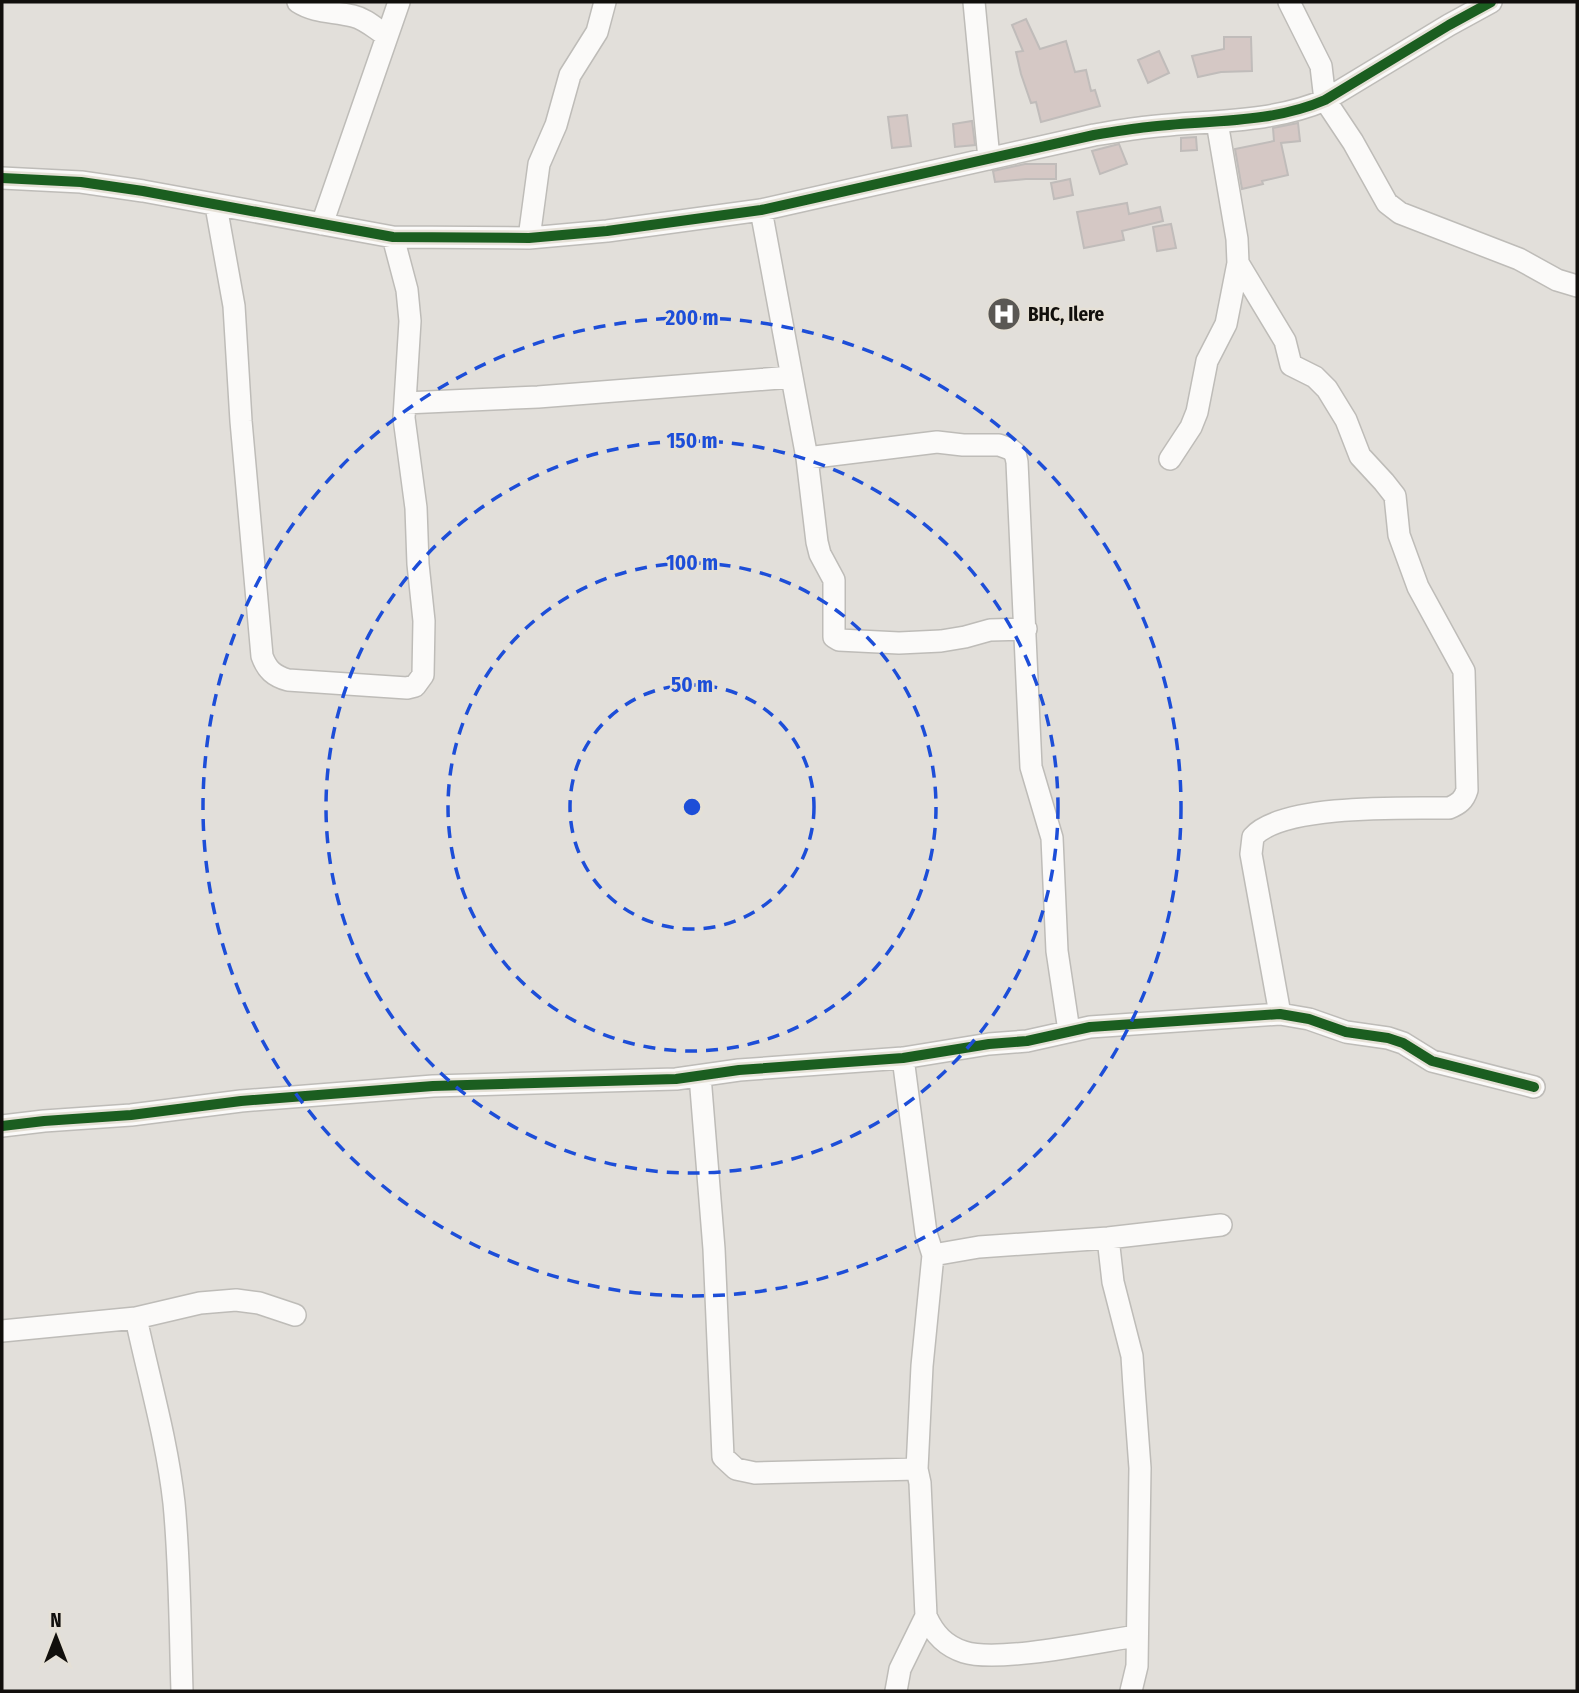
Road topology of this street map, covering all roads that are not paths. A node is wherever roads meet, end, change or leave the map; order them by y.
1 (298, 2) edge
2 (399, 2) edge
3 (605, 2) edge
4 (974, 2) edge
5 (1289, 2) edge
6 (1492, 2) edge
7 (387, 36) junction
8 (1325, 100) junction
9 (1217, 122) junction
10 (989, 159) junction
11 (2, 178) edge
12 (216, 206) junction
13 (761, 210) junction
14 (321, 225) junction
15 (393, 237) junction
16 (530, 238) junction
17 (1238, 263) junction
18 (1577, 286) edge
19 (792, 377) junction
20 (405, 403) junction
21 (807, 458) junction
22 (1170, 460) dead end
23 (1026, 629) junction
24 (1280, 1014) junction
25 (1069, 1031) junction
26 (903, 1058) junction
27 (700, 1076) junction
28 (1534, 1087) dead end
29 (2, 1126) edge
30 (1221, 1225) dead end
31 (1108, 1238) junction
32 (933, 1255) junction
33 (295, 1315) dead end
34 (136, 1318) junction
35 (2, 1331) edge
36 (916, 1469) junction
37 (926, 1616) junction
38 (1136, 1636) junction
39 (182, 1691) edge
40 (896, 1691) edge
41 (1131, 1691) edge

1 - 7 street
2 - 7 street
3 - 16 street
4 - 10 street
5 - 8 street
6 - 8 street
7 - 14 street
8 - 9 street
8 - 18 street
9 - 10 street
9 - 17 street
10 - 13 street
11 - 12 street
12 - 14 street
12 - 20 street
13 - 16 street
13 - 19 street
14 - 15 street
15 - 16 street
15 - 20 street
17 - 22 street
17 - 24 street
19 - 20 street
19 - 21 street
21 - 23 street
21 - 23 street
23 - 25 street
24 - 25 street
24 - 28 street
25 - 26 street
26 - 27 street
26 - 32 street
27 - 29 street
27 - 36 street
30 - 31 street
31 - 32 street
31 - 38 street
32 - 36 street
33 - 34 street
34 - 35 street
34 - 39 street
36 - 37 street
37 - 38 street
37 - 40 street
38 - 41 street

